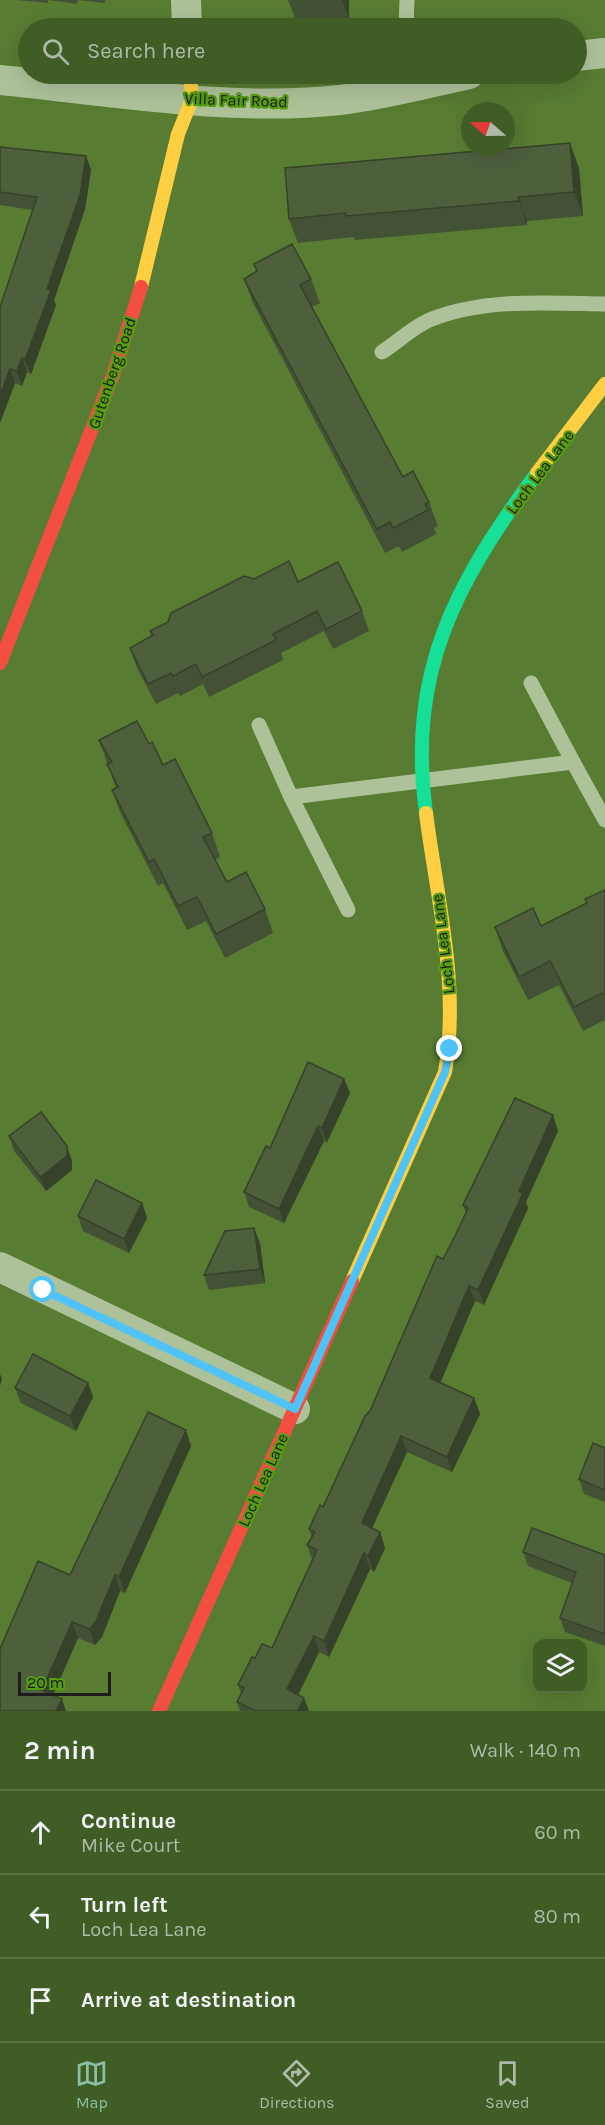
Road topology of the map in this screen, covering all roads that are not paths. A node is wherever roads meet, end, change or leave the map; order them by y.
1 (186, 0) edge
2 (407, 0) edge
3 (187, 18) edge
4 (406, 18) edge
5 (0, 80) edge
6 (18, 81) edge
7 (127, 84) edge
8 (395, 84) edge
9 (191, 86) edge
10 (605, 304) edge
11 (382, 352) dead end
12 (605, 384) edge
13 (0, 663) edge
14 (531, 683) dead end
15 (259, 725) dead end
16 (573, 762) junction
17 (422, 782) junction
18 (291, 797) junction
19 (605, 820) edge
20 (348, 910) dead end
21 (0, 1267) edge
22 (295, 1409) junction
23 (159, 1711) edge

1 - 3 street
2 - 4 lane
5 - 6 street, Villa Fair Road
7 - 9 street, Villa Fair Road
8 - 9 street, Villa Fair Road
9 - 13 street, Gutenberg Road
10 - 11 lane
12 - 17 street, Loch Lea Lane
14 - 16 lane
15 - 18 lane
16 - 17 lane
16 - 19 lane
17 - 18 lane
17 - 22 street, Loch Lea Lane
18 - 20 lane
21 - 22 street
22 - 23 street, Loch Lea Lane

